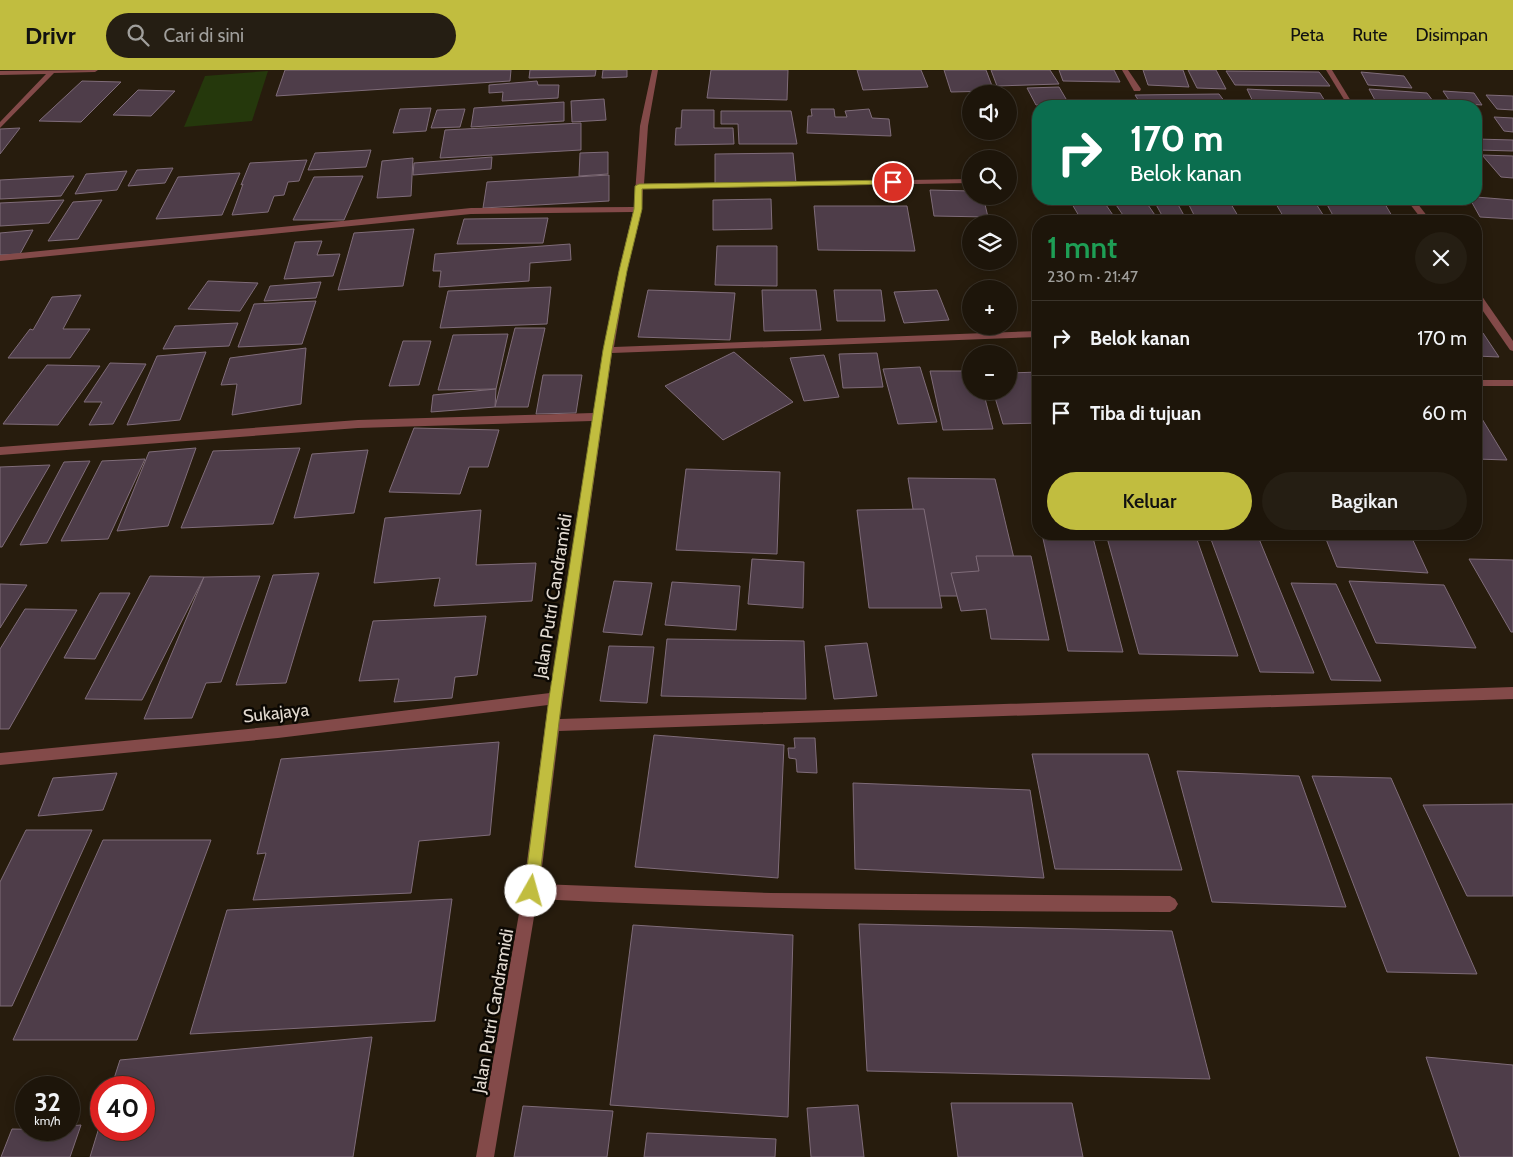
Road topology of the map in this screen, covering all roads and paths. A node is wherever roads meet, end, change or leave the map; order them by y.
1 (95, 70) edge
2 (654, 70) edge
3 (1125, 70) edge
4 (1329, 70) edge
5 (52, 71) edge
6 (0, 73) edge
7 (1136, 89) dead end
8 (1347, 100) edge
9 (0, 126) edge
10 (962, 181) edge
11 (639, 186) junction
12 (1415, 205) edge
13 (638, 209) junction
14 (1422, 215) edge
15 (0, 258) edge
16 (1482, 303) edge
17 (1032, 334) edge
18 (1513, 348) edge
19 (608, 350) junction
20 (1482, 383) edge
21 (1513, 383) edge
22 (598, 417) junction
23 (0, 451) edge
24 (1513, 693) edge
25 (556, 698) junction
26 (554, 725) junction
27 (0, 760) edge
28 (531, 891) junction
29 (1170, 904) dead end
30 (485, 1157) edge

1 - 5 street
2 - 11 street, Jalan Putri Candramidi
3 - 7 street
4 - 8 street
5 - 6 street
5 - 9 street
10 - 11 street
11 - 13 street, Jalan Putri Candramidi
12 - 14 street
13 - 15 street
13 - 19 street, Jalan Putri Candramidi
16 - 18 street
17 - 19 street
19 - 22 street, Jalan Putri Candramidi
20 - 21 street
22 - 23 street
22 - 25 street, Jalan Putri Candramidi
24 - 26 street
25 - 26 street, Jalan Putri Candramidi
25 - 27 street, Sukajaya
26 - 28 street, Jalan Putri Candramidi
28 - 29 street
28 - 30 street, Jalan Putri Candramidi

